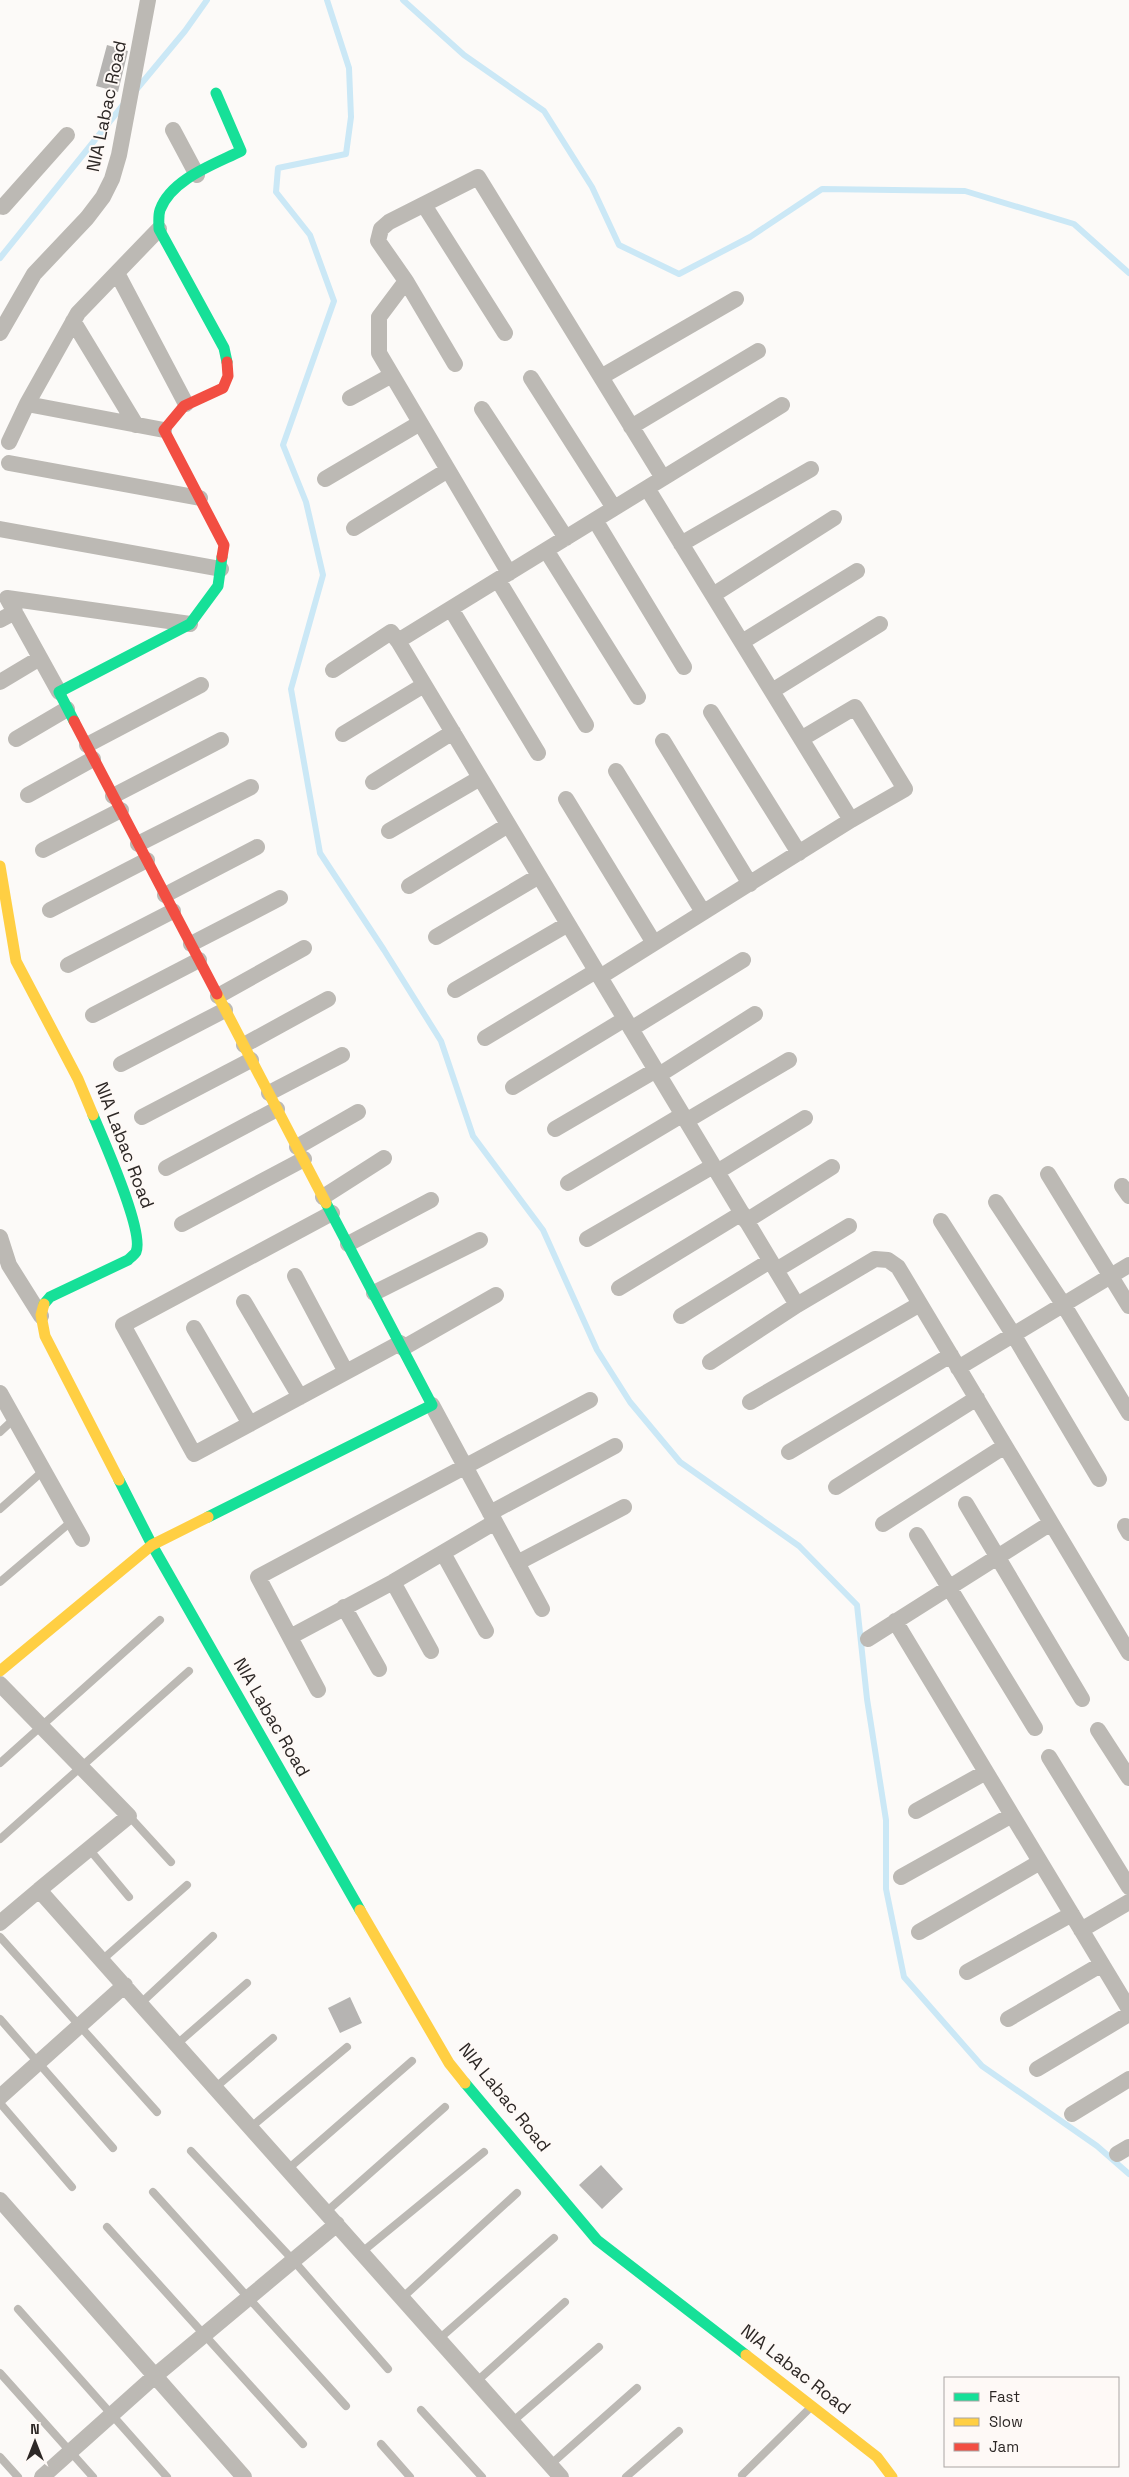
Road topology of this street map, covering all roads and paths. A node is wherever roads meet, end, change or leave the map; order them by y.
1 (148, 0) edge
2 (216, 92) dead end
3 (173, 130) dead end
4 (67, 135) dead end
5 (197, 175) junction
6 (424, 204) junction
7 (0, 206) edge
8 (159, 229) junction
9 (117, 273) junction
10 (406, 281) junction
11 (736, 299) dead end
12 (73, 321) junction
13 (0, 333) edge
14 (505, 334) dead end
15 (758, 351) dead end
16 (455, 364) dead end
17 (392, 375) junction
18 (600, 377) junction
19 (531, 378) dead end
20 (350, 398) dead end
21 (27, 404) junction
22 (186, 404) junction
23 (782, 405) dead end
24 (482, 410) dead end
25 (420, 423) junction
26 (136, 425) junction
27 (631, 427) junction
28 (164, 430) junction
29 (9, 442) dead end
30 (9, 463) dead end
31 (811, 469) dead end
32 (448, 470) junction
33 (662, 478) junction
34 (325, 479) dead end
35 (647, 488) junction
36 (200, 498) junction
37 (614, 508) junction
38 (834, 518) dead end
39 (595, 520) junction
40 (354, 528) dead end
41 (0, 529) edge
42 (566, 538) junction
43 (681, 544) junction
44 (546, 550) junction
45 (221, 569) junction
46 (857, 570) dead end
47 (504, 576) junction
48 (713, 596) junction
49 (450, 609) junction
50 (15, 612) junction
51 (0, 620) edge
52 (190, 624) junction
53 (880, 624) dead end
54 (398, 641) junction
55 (742, 642) junction
56 (40, 658) junction
57 (684, 667) dead end
58 (333, 670) dead end
59 (0, 682) edge
60 (201, 685) dead end
61 (424, 685) junction
62 (772, 691) junction
63 (58, 692) junction
64 (638, 697) dead end
65 (67, 709) junction
66 (711, 712) dead end
67 (586, 725) dead end
68 (452, 732) junction
69 (343, 734) dead end
70 (16, 739) dead end
71 (801, 739) junction
72 (221, 740) dead end
73 (663, 741) dead end
74 (90, 752) junction
75 (538, 753) dead end
76 (616, 771) dead end
77 (480, 778) junction
78 (373, 782) dead end
79 (251, 787) dead end
80 (28, 795) dead end
81 (113, 796) junction
82 (566, 799) dead end
83 (121, 810) junction
84 (851, 820) junction
85 (508, 825) junction
86 (389, 831) dead end
87 (138, 844) junction
88 (257, 847) dead end
89 (43, 850) dead end
90 (799, 853) junction
91 (147, 860) junction
92 (0, 866) edge
93 (539, 876) junction
94 (750, 884) junction
95 (409, 886) dead end
96 (165, 896) junction
97 (280, 898) dead end
98 (50, 910) dead end
99 (174, 911) junction
100 (703, 912) junction
101 (568, 924) junction
102 (436, 937) dead end
103 (654, 943) junction
104 (191, 944) junction
105 (304, 948) dead end
106 (199, 960) junction
107 (743, 960) dead end
108 (68, 965) dead end
109 (598, 974) junction
110 (455, 990) dead end
111 (328, 1000) dead end
112 (222, 1003) junction
113 (755, 1014) dead end
114 (93, 1015) dead end
115 (628, 1024) junction
116 (485, 1038) dead end
117 (244, 1045) junction
118 (342, 1056) dead end
119 (251, 1060) junction
120 (789, 1060) dead end
121 (121, 1064) dead end
122 (657, 1073) junction
123 (512, 1087) dead end
124 (269, 1093) junction
125 (277, 1109) junction
126 (358, 1112) dead end
127 (142, 1117) dead end
128 (684, 1118) junction
129 (805, 1118) dead end
130 (555, 1129) dead end
131 (300, 1153) junction
132 (384, 1158) dead end
133 (832, 1167) dead end
134 (166, 1168) dead end
135 (715, 1169) junction
136 (1048, 1174) dead end
137 (568, 1183) dead end
138 (323, 1196) junction
139 (431, 1200) dead end
140 (996, 1202) dead end
141 (332, 1214) junction
142 (744, 1217) junction
143 (941, 1221) dead end
144 (182, 1224) dead end
145 (849, 1226) dead end
146 (0, 1237) edge
147 (587, 1239) dead end
148 (480, 1240) dead end
149 (348, 1244) junction
150 (773, 1265) junction
151 (1129, 1265) edge
152 (4, 1268) edge
153 (295, 1276) dead end
154 (1110, 1276) junction
155 (619, 1288) dead end
156 (374, 1293) junction
157 (496, 1295) dead end
158 (244, 1302) dead end
159 (920, 1304) junction
160 (1063, 1304) junction
161 (797, 1305) junction
162 (1129, 1306) edge
163 (41, 1316) junction
164 (681, 1316) dead end
165 (194, 1328) dead end
166 (1013, 1334) junction
167 (401, 1346) junction
168 (710, 1362) dead end
169 (955, 1362) junction
170 (346, 1372) junction
171 (0, 1393) edge
172 (300, 1397) junction
173 (977, 1398) junction
174 (590, 1400) dead end
175 (750, 1402) dead end
176 (432, 1405) junction
177 (1129, 1413) edge
178 (14, 1419) junction
179 (250, 1424) junction
180 (0, 1432) edge
181 (615, 1446) dead end
182 (1005, 1446) junction
183 (789, 1452) dead end
184 (466, 1468) junction
185 (43, 1471) junction
186 (1099, 1479) dead end
187 (836, 1487) dead end
188 (966, 1504) dead end
189 (624, 1507) dead end
190 (0, 1509) edge
191 (493, 1517) junction
192 (72, 1521) junction
193 (1051, 1523) junction
194 (883, 1524) dead end
195 (917, 1534) dead end
196 (82, 1539) dead end
197 (152, 1545) junction
198 (443, 1552) junction
199 (998, 1556) junction
200 (517, 1563) junction
201 (0, 1582) edge
202 (393, 1582) junction
203 (950, 1587) junction
204 (344, 1607) junction
205 (542, 1609) dead end
206 (160, 1620) dead end
207 (895, 1621) junction
208 (486, 1631) dead end
209 (290, 1637) junction
210 (868, 1639) dead end
211 (431, 1651) dead end
212 (1129, 1653) edge
213 (379, 1669) dead end
214 (0, 1671) edge
215 (189, 1671) dead end
216 (0, 1684) edge
217 (318, 1690) dead end
218 (1082, 1699) dead end
219 (42, 1726) junction
220 (1035, 1728) dead end
221 (1098, 1730) dead end
222 (1049, 1758) dead end
223 (0, 1763) edge
224 (80, 1766) junction
225 (986, 1772) junction
226 (1129, 1778) edge
227 (916, 1811) dead end
228 (1012, 1815) junction
229 (129, 1816) junction
230 (0, 1839) edge
231 (89, 1849) junction
232 (171, 1862) dead end
233 (1040, 1862) junction
234 (901, 1877) dead end
235 (187, 1885) dead end
236 (1129, 1887) edge
237 (39, 1890) junction
238 (129, 1898) dead end
239 (1129, 1902) edge
240 (1072, 1914) junction
241 (0, 1923) edge
242 (1082, 1930) junction
243 (919, 1932) dead end
244 (213, 1936) dead end
245 (0, 1937) edge
246 (102, 1960) junction
247 (1102, 1964) junction
248 (967, 1972) dead end
249 (247, 1983) dead end
250 (125, 1985) junction
251 (141, 2003) junction
252 (1129, 2009) edge
253 (1129, 2014) edge
254 (0, 2019) edge
255 (1008, 2020) dead end
256 (81, 2025) junction
257 (273, 2038) dead end
258 (177, 2044) junction
259 (347, 2047) dead end
260 (412, 2061) dead end
261 (39, 2062) junction
262 (1037, 2068) dead end
263 (1129, 2078) edge
264 (216, 2087) junction
265 (0, 2096) edge
266 (0, 2103) edge
267 (445, 2107) dead end
268 (157, 2112) dead end
269 (1072, 2114) dead end
270 (251, 2127) junction
271 (114, 2148) dead end
272 (191, 2151) dead end
273 (484, 2152) dead end
274 (288, 2169) junction
275 (72, 2188) dead end
276 (153, 2192) dead end
277 (517, 2193) dead end
278 (0, 2200) edge
279 (331, 2218) junction
280 (107, 2227) dead end
281 (554, 2238) dead end
282 (362, 2252) junction
283 (293, 2260) junction
284 (250, 2297) junction
285 (402, 2298) junction
286 (565, 2302) dead end
287 (18, 2310) dead end
288 (205, 2334) junction
289 (439, 2339) junction
290 (599, 2348) dead end
291 (388, 2369) dead end
292 (0, 2373) edge
293 (156, 2376) junction
294 (476, 2382) junction
295 (637, 2388) dead end
296 (346, 2406) dead end
297 (812, 2407) junction
298 (421, 2410) dead end
299 (113, 2414) junction
300 (512, 2422) junction
301 (679, 2431) dead end
302 (303, 2444) dead end
303 (381, 2444) dead end
304 (71, 2452) junction
305 (0, 2457) edge
306 (550, 2465) junction
307 (742, 2475) dead end
308 (18, 2477) edge
309 (42, 2477) edge
310 (93, 2477) edge
311 (167, 2477) edge
312 (244, 2477) edge
313 (410, 2477) edge
314 (482, 2477) edge
315 (561, 2477) edge
316 (626, 2477) edge
317 (892, 2477) edge

1 - 13 street, NIA Labac Road
2 - 5 street
3 - 5 street
4 - 7 street
5 - 8 street
6 - 10 street
6 - 14 street
6 - 18 street
8 - 9 street
8 - 22 street
9 - 12 street
9 - 22 street
10 - 16 street
10 - 17 street
11 - 18 street
12 - 21 street
12 - 26 street
15 - 27 street
17 - 20 street
17 - 25 street
18 - 27 street
19 - 37 street
21 - 26 street
21 - 29 street
22 - 28 street
23 - 33 street
24 - 42 street
25 - 32 street
25 - 34 street
26 - 28 street
27 - 33 street
28 - 36 street
30 - 36 street
31 - 43 street
32 - 40 street
32 - 47 street
33 - 35 street
35 - 37 street
35 - 43 street
36 - 45 street
37 - 39 street
38 - 48 street
39 - 42 street
39 - 57 street
41 - 45 street
42 - 44 street
43 - 48 street
44 - 47 street
44 - 64 street
45 - 52 street
46 - 55 street
47 - 49 street
47 - 67 street
48 - 55 street
49 - 54 street
49 - 75 street
50 - 51 street
50 - 52 street
50 - 56 street
52 - 63 street
53 - 62 street
54 - 58 street
54 - 61 street
55 - 62 street
56 - 59 street
56 - 63 street
60 - 74 street
61 - 68 street
61 - 69 street
62 - 71 street
63 - 65 street
65 - 70 street
65 - 74 street
66 - 90 street
68 - 77 street
68 - 78 street
71 - 84 street
71 - 84 street
72 - 81 street
73 - 94 street
74 - 80 street
74 - 81 street
76 - 100 street
77 - 85 street
77 - 86 street
79 - 87 street
81 - 83 street
82 - 103 street
83 - 87 street
83 - 89 street
84 - 90 street
85 - 93 street
85 - 95 street
87 - 91 street
88 - 96 street
90 - 94 street
91 - 96 street
91 - 98 street
92 - 163 street, NIA Labac Road
93 - 101 street
93 - 102 street
94 - 100 street
96 - 99 street
97 - 104 street
99 - 104 street
99 - 108 street
100 - 103 street
101 - 109 street
101 - 110 street
103 - 109 street
104 - 106 street
105 - 112 street
106 - 112 street
106 - 114 street
107 - 115 street
109 - 115 street
109 - 116 street
111 - 117 street
112 - 117 street
112 - 121 street
113 - 122 street
115 - 122 street
115 - 123 street
117 - 119 street
118 - 124 street
119 - 124 street
119 - 127 street
120 - 128 street
122 - 128 street
122 - 130 street
124 - 125 street
125 - 131 street
125 - 134 street
126 - 131 street
128 - 135 street
128 - 137 street
129 - 135 street
131 - 138 street
131 - 144 street
132 - 138 street
133 - 142 street
135 - 142 street
135 - 147 street
136 - 154 street
138 - 141 street
139 - 149 street
140 - 160 street
141 - 149 street
141 - 179 street
142 - 150 street
142 - 155 street
143 - 166 street
145 - 150 street
146 - 152 street
148 - 156 street
149 - 156 street
150 - 161 street
150 - 164 street
151 - 154 street
152 - 163 street
153 - 170 street
154 - 160 street
154 - 162 street
156 - 167 street
157 - 167 street
158 - 172 street
159 - 161 street
159 - 169 street
159 - 175 street
160 - 166 street
160 - 177 street
161 - 168 street
163 - 197 street, NIA Labac Road
165 - 179 street
166 - 169 street
166 - 186 street
167 - 170 street
167 - 176 street
169 - 173 street
169 - 183 street
170 - 172 street
171 - 178 street
172 - 179 street
173 - 182 street
173 - 187 street
174 - 184 street
176 - 184 street
176 - 197 street
178 - 180 lane
178 - 185 street
181 - 191 street
182 - 193 street
182 - 194 street
184 - 191 street
184 - 209 street
185 - 190 lane
185 - 192 street
188 - 199 street
189 - 200 street
191 - 198 street
191 - 200 street
192 - 196 street
192 - 201 lane
193 - 199 street
193 - 212 street
195 - 203 street
197 - 214 street
197 - 297 street, NIA Labac Road
198 - 202 street
198 - 208 street
199 - 203 street
199 - 218 street
200 - 205 street
202 - 204 street
202 - 211 street
203 - 207 street
203 - 220 street
204 - 209 street
204 - 213 street
206 - 219 lane
207 - 210 street
207 - 225 street
209 - 217 street
215 - 224 lane
216 - 219 street
219 - 223 lane
219 - 224 street
221 - 226 street
222 - 236 street
224 - 229 street
224 - 230 lane
225 - 227 street
225 - 228 street
228 - 233 street
228 - 234 street
229 - 231 street
229 - 232 lane
231 - 237 street
231 - 238 lane
233 - 240 street
233 - 243 street
235 - 246 lane
237 - 241 street
237 - 246 street
239 - 242 street
240 - 242 street
240 - 248 street
242 - 247 street
244 - 251 lane
245 - 256 lane
246 - 250 street
247 - 252 street
247 - 255 street
249 - 258 lane
250 - 251 street
250 - 256 street
251 - 258 street
253 - 262 street
254 - 261 lane
256 - 261 street
256 - 268 lane
257 - 264 lane
258 - 264 street
259 - 270 lane
260 - 274 lane
261 - 265 street
261 - 271 lane
263 - 269 street
264 - 270 street
266 - 275 lane
267 - 279 lane
270 - 274 street
272 - 283 lane
273 - 282 lane
274 - 279 street
276 - 284 lane
277 - 285 lane
278 - 293 street
279 - 282 street
279 - 283 street
280 - 288 lane
281 - 289 lane
282 - 285 street
283 - 284 street
283 - 291 lane
284 - 288 street
284 - 296 lane
285 - 289 street
286 - 294 lane
287 - 299 lane
288 - 293 street
288 - 302 lane
289 - 294 street
290 - 300 lane
292 - 304 lane
293 - 299 street
293 - 312 street
294 - 300 street
295 - 306 lane
297 - 307 lane
297 - 317 street, NIA Labac Road
298 - 314 lane
299 - 304 street
299 - 311 lane
300 - 306 street
301 - 316 lane
303 - 313 lane
304 - 309 street
304 - 310 lane
305 - 308 lane
306 - 315 street

